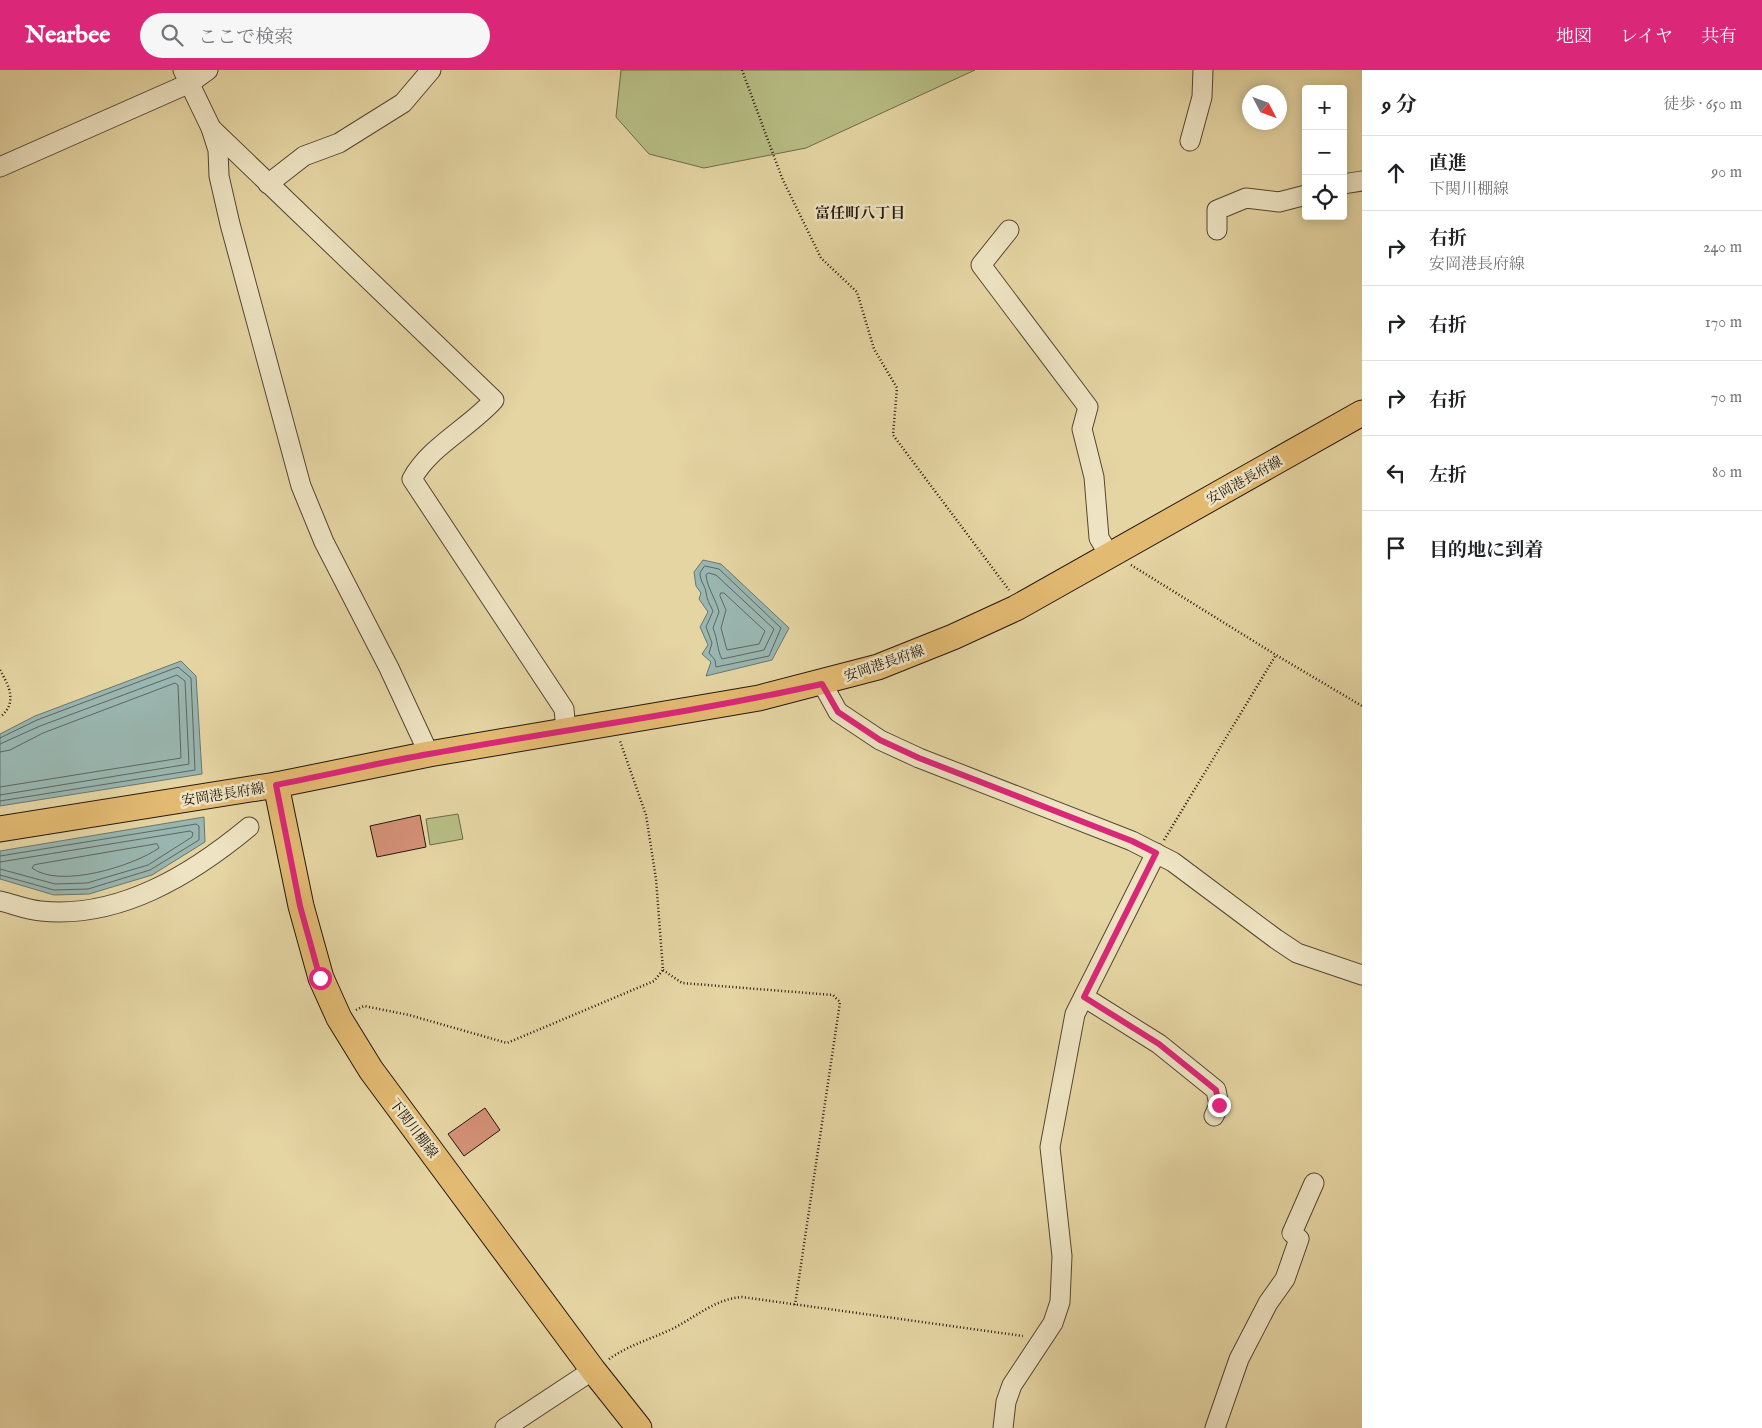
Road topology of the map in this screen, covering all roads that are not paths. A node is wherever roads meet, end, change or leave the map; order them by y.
1 (208, 70) edge
2 (431, 70) edge
3 (1203, 70) edge
4 (186, 77) edge
5 (211, 128) junction
6 (1190, 140) dead end
7 (0, 167) edge
8 (1362, 180) edge
9 (1347, 183) edge
10 (268, 184) junction
11 (1302, 196) edge
12 (1009, 230) dead end
13 (1217, 230) dead end
14 (1362, 413) edge
15 (1112, 554) junction
16 (822, 684) junction
17 (566, 731) junction
18 (429, 754) junction
19 (276, 785) junction
20 (249, 827) dead end
21 (0, 829) edge
22 (1156, 853) junction
23 (0, 901) edge
24 (1362, 975) edge
25 (1084, 997) junction
26 (1214, 1116) dead end
27 (1314, 1184) dead end
28 (593, 1370) junction
29 (505, 1428) edge
30 (639, 1428) edge
31 (1003, 1428) edge
32 (1215, 1428) edge

1 - 4 street
2 - 10 street
3 - 6 street
4 - 5 street
4 - 7 street
5 - 10 street
5 - 18 street
8 - 9 street
10 - 17 street
11 - 13 street
12 - 15 street
14 - 15 main road, 安岡港長府線
15 - 16 main road, 安岡港長府線
16 - 17 main road, 安岡港長府線
16 - 22 street
17 - 18 main road, 安岡港長府線
18 - 19 main road, 安岡港長府線
19 - 21 main road, 安岡港長府線
19 - 28 main road, 下関川棚線
20 - 23 street
22 - 24 street
22 - 25 street
25 - 26 street
25 - 31 street
27 - 32 street
28 - 29 street
28 - 30 main road, 下関川棚線

